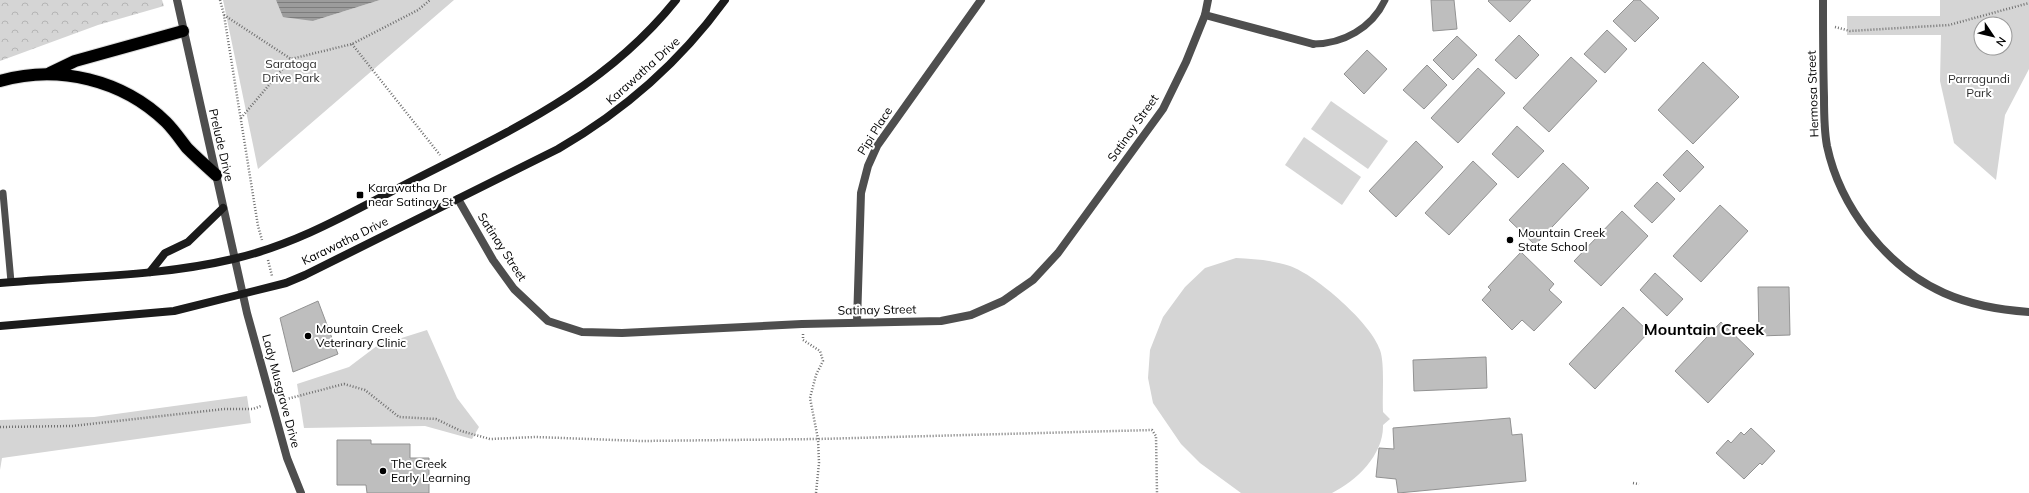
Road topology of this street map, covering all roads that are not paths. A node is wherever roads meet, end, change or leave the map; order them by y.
1 (177, 0) edge
2 (676, 0) edge
3 (725, 0) edge
4 (981, 0) edge
5 (1208, 0) edge
6 (1385, 0) edge
7 (1823, 0) edge
8 (1205, 14) junction
9 (183, 31) junction
10 (1313, 44) joint
11 (50, 74) junction
12 (0, 81) edge
13 (216, 175) junction
14 (3, 193) dead end
15 (458, 199) junction
16 (223, 208) junction
17 (234, 259) junction
18 (150, 272) junction
19 (11, 282) junction
20 (0, 283) edge
21 (243, 294) junction
22 (2029, 312) edge
23 (857, 322) junction
24 (0, 326) edge
25 (301, 493) edge

1 - 9 street, Prelude Drive
2 - 17 main road, Karawatha Drive
3 - 15 main road, Karawatha Drive
4 - 23 street, Pipi Place
5 - 8 street, Satinay Street
6 - 10 lane
7 - 22 street, Hermosa Street
8 - 10 street
8 - 23 street, Satinay Street
9 - 11 highway
9 - 13 street, Prelude Drive
11 - 12 highway
11 - 13 highway
13 - 16 street, Prelude Drive
14 - 19 lane
15 - 21 main road, Karawatha Drive
15 - 23 street, Satinay Street
16 - 17 street, Prelude Drive
16 - 18 main road
17 - 18 main road, Karawatha Drive
17 - 21 street, Prelude Drive
18 - 19 main road, Karawatha Drive
19 - 20 main road, Karawatha Drive
21 - 24 main road, Karawatha Drive
21 - 25 street, Lady Musgrave Drive

